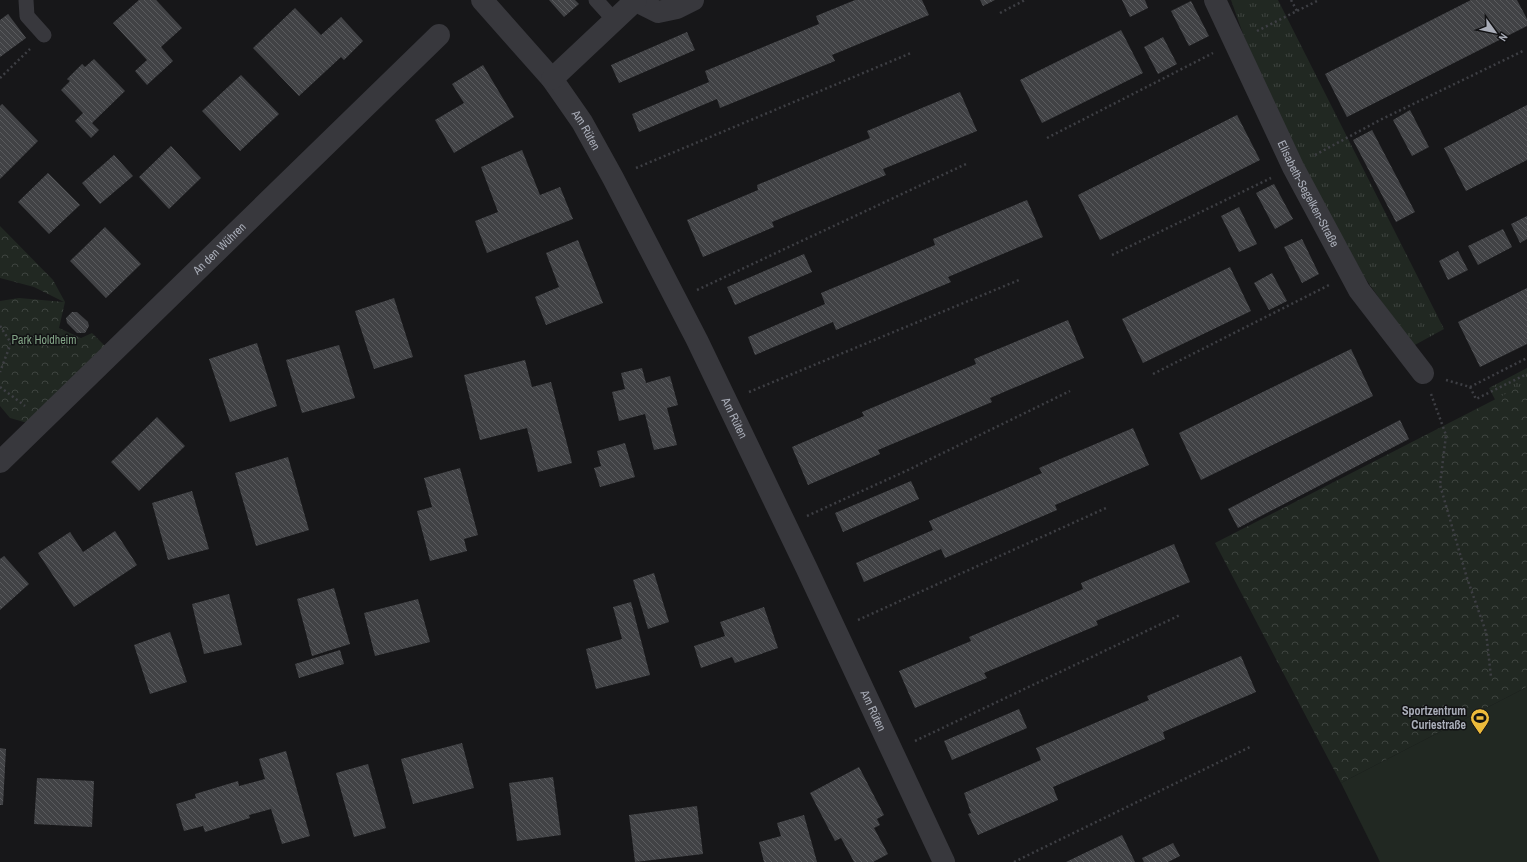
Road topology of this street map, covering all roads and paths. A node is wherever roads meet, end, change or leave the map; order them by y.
1 (26, 0) edge
2 (482, 0) edge
3 (596, 0) edge
4 (636, 0) edge
5 (693, 0) edge
6 (1026, 0) edge
7 (1215, 0) edge
8 (1291, 0) edge
9 (1319, 0) edge
10 (1297, 11) junction
11 (1000, 13) dead end
12 (615, 21) junction
13 (44, 35) joint
14 (439, 35) dead end
15 (1234, 43) junction
16 (1525, 50) dead end
17 (911, 53) dead end
18 (0, 78) edge
19 (552, 79) junction
20 (1047, 138) dead end
21 (966, 164) dead end
22 (1293, 167) junction
23 (613, 178) junction
24 (1112, 255) dead end
25 (1351, 275) junction
26 (1019, 280) dead end
27 (676, 298) junction
28 (0, 326) edge
29 (1527, 358) edge
30 (0, 372) edge
31 (1423, 373) junction
32 (1153, 374) dead end
33 (1527, 374) edge
34 (0, 387) edge
35 (1470, 387) junction
36 (1070, 391) dead end
37 (727, 402) junction
38 (43, 419) junction
39 (0, 462) edge
40 (1106, 508) dead end
41 (787, 525) junction
42 (1180, 615) dead end
43 (835, 630) junction
44 (1491, 677) dead end
45 (1250, 747) dead end
46 (893, 752) junction
47 (944, 862) edge
48 (1014, 862) edge

1 - 13 lane
2 - 19 street, Am Rüten
3 - 12 lane
4 - 5 street
4 - 12 street
6 - 11 path
7 - 15 street, Elisabeth-Segelken-Straße
8 - 10 path
9 - 10 path
10 - 15 path
12 - 19 street
13 - 18 path
14 - 38 street, An den Wühren
15 - 20 path
15 - 22 street, Elisabeth-Segelken-Straße
16 - 22 path
17 - 23 path
19 - 23 street, Am Rüten
21 - 27 path
22 - 24 path
22 - 25 street, Elisabeth-Segelken-Straße
23 - 27 street, Am Rüten
25 - 31 street, Elisabeth-Segelken-Straße
25 - 32 path
26 - 37 path
27 - 37 street, Am Rüten
28 - 30 path
29 - 35 path
31 - 35 path
31 - 44 path
33 - 35 path
34 - 38 path
36 - 41 path
37 - 41 street, Am Rüten
38 - 39 street, An den Wühren
40 - 43 path
41 - 43 street, Am Rüten
42 - 46 path
43 - 46 street, Am Rüten
45 - 48 path
46 - 47 street, Am Rüten

